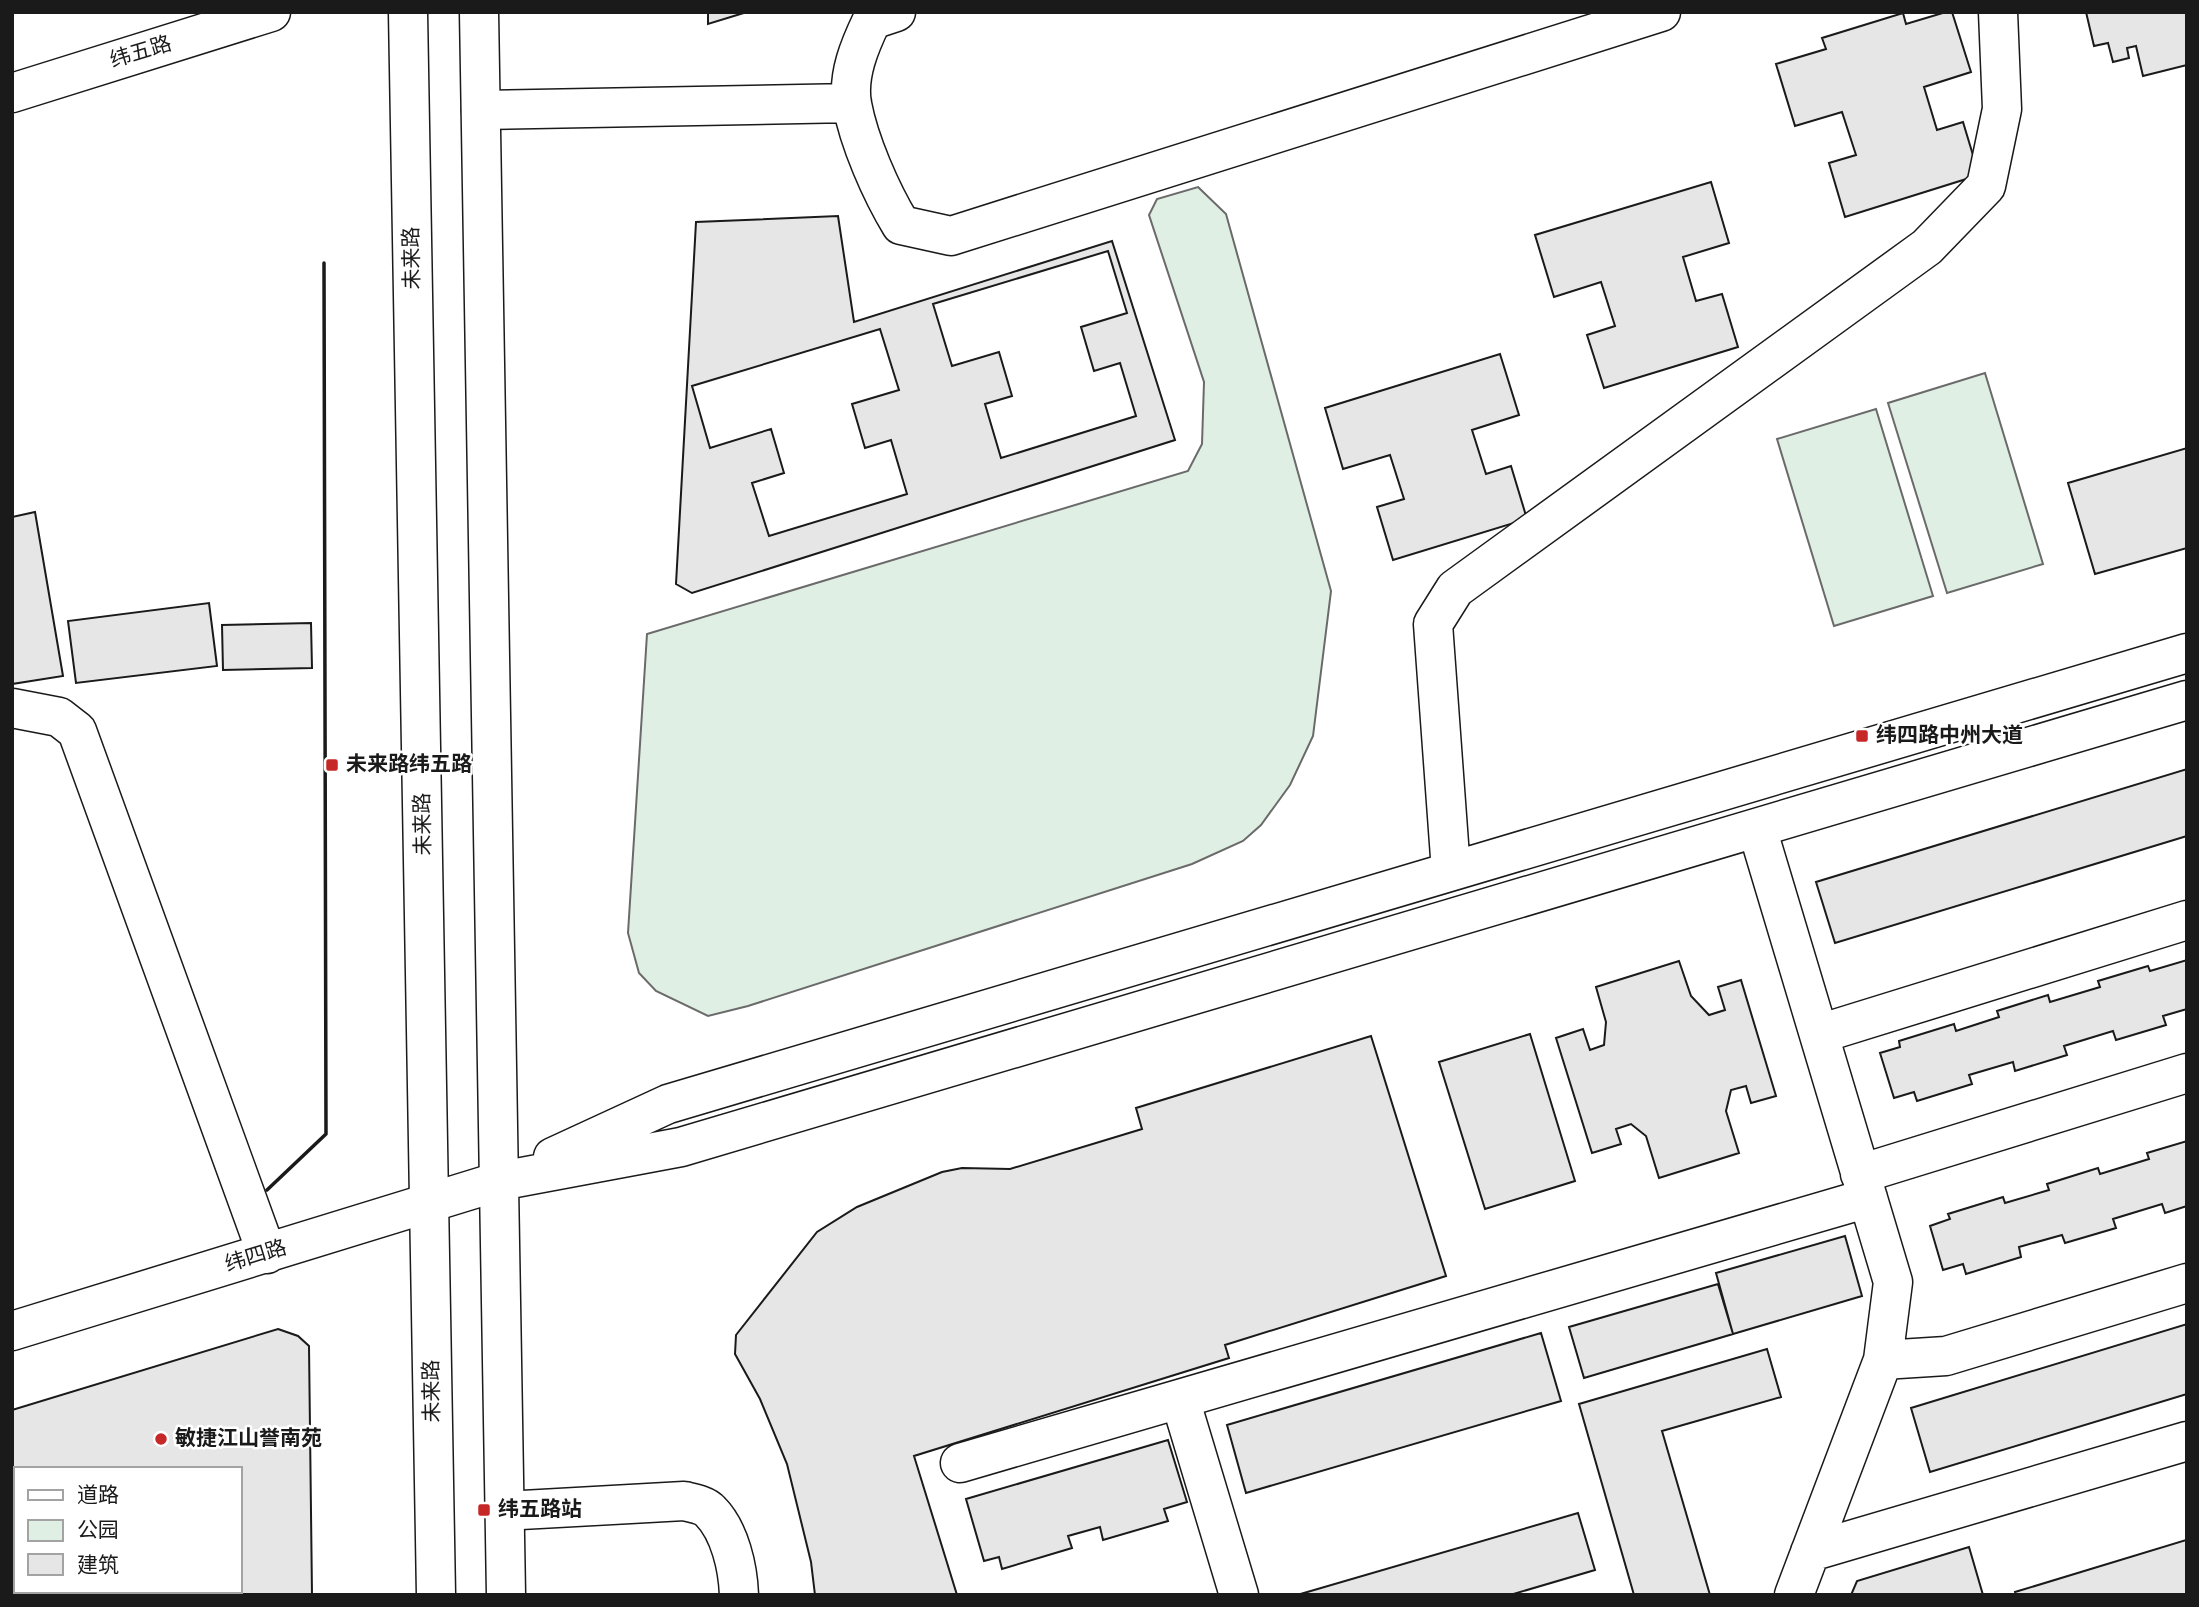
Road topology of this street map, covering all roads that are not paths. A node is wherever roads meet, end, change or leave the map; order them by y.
1 (271, 12) edge
2 (408, 12) edge
3 (479, 12) edge
4 (896, 12) edge
5 (1661, 12) edge
6 (1997, 12) edge
7 (12, 93) edge
8 (852, 103) junction
9 (481, 110) junction
10 (2187, 653) edge
11 (2187, 700) edge
12 (12, 708) edge
13 (1757, 828) junction
14 (1451, 871) junction
15 (2187, 920) edge
16 (1819, 1034) junction
17 (2187, 1073) edge
18 (500, 1181) junction
19 (1864, 1186) junction
20 (430, 1204) junction
21 (267, 1254) junction
22 (2187, 1283) edge
23 (12, 1331) edge
24 (1883, 1360) junction
25 (1180, 1399) junction
26 (2187, 1441) edge
27 (960, 1463) dead end
28 (505, 1511) junction
29 (1810, 1552) junction
30 (436, 1595) edge
31 (506, 1595) edge
32 (739, 1595) edge
33 (1239, 1595) edge
34 (1794, 1595) edge

1 - 7 street, 纬五路
2 - 20 street, 未来路
3 - 9 street
4 - 8 street
5 - 8 street
6 - 14 street
8 - 9 street
9 - 18 street
10 - 14 street
11 - 13 street
12 - 21 street
13 - 16 street
13 - 18 street
14 - 18 street
15 - 16 street
16 - 19 street
17 - 19 street
18 - 20 street, 纬四路
18 - 28 street
19 - 24 street
19 - 25 street
20 - 21 street, 纬四路
20 - 30 street, 未来路
21 - 23 street, 纬四路
22 - 24 street
24 - 29 street
25 - 27 street
25 - 33 street
26 - 29 street
28 - 31 street
28 - 32 street
29 - 34 street

